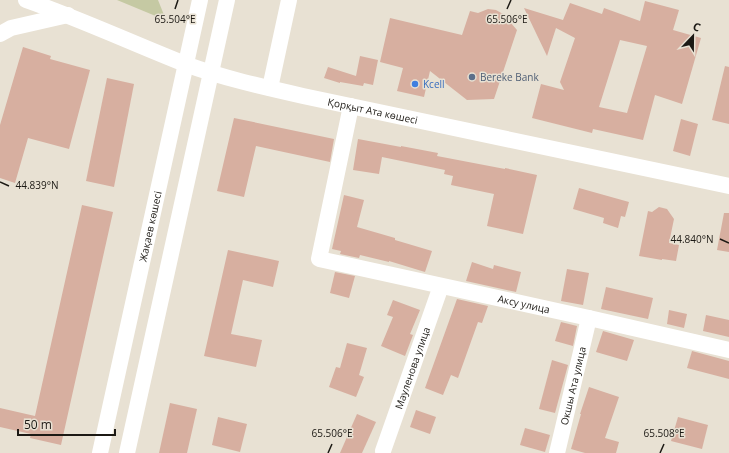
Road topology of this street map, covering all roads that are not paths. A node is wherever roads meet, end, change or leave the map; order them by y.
1 (26, 0) edge
2 (58, 0) edge
3 (200, 0) edge
4 (227, 0) edge
5 (289, 0) edge
6 (68, 15) junction
7 (0, 34) edge
8 (186, 64) junction
9 (210, 72) junction
10 (270, 88) junction
11 (351, 106) junction
12 (729, 186) edge
13 (441, 286) junction
14 (589, 318) junction
15 (729, 350) edge
16 (383, 451) dead end
17 (100, 453) edge
18 (127, 453) edge
19 (557, 453) edge

1 - 6 street, Қорқыт Ата көшесі
2 - 6 street
3 - 8 street, Жақаев көшесі
4 - 9 street
5 - 10 street
6 - 7 street
6 - 8 street, Қорқыт Ата көшесі
8 - 9 street, Қорқыт Ата көшесі
8 - 17 street, Жақаев көшесі
9 - 10 street, Қорқыт Ата көшесі
9 - 18 street
10 - 11 street, Қорқыт Ата көшесі
11 - 12 street, Қорқыт Ата көшесі
11 - 13 street, Аксу улица
13 - 14 street, Аксу улица
13 - 16 street, Мауленова улица
14 - 15 street, Аксу улица
14 - 19 street, Окшы Ата улица

